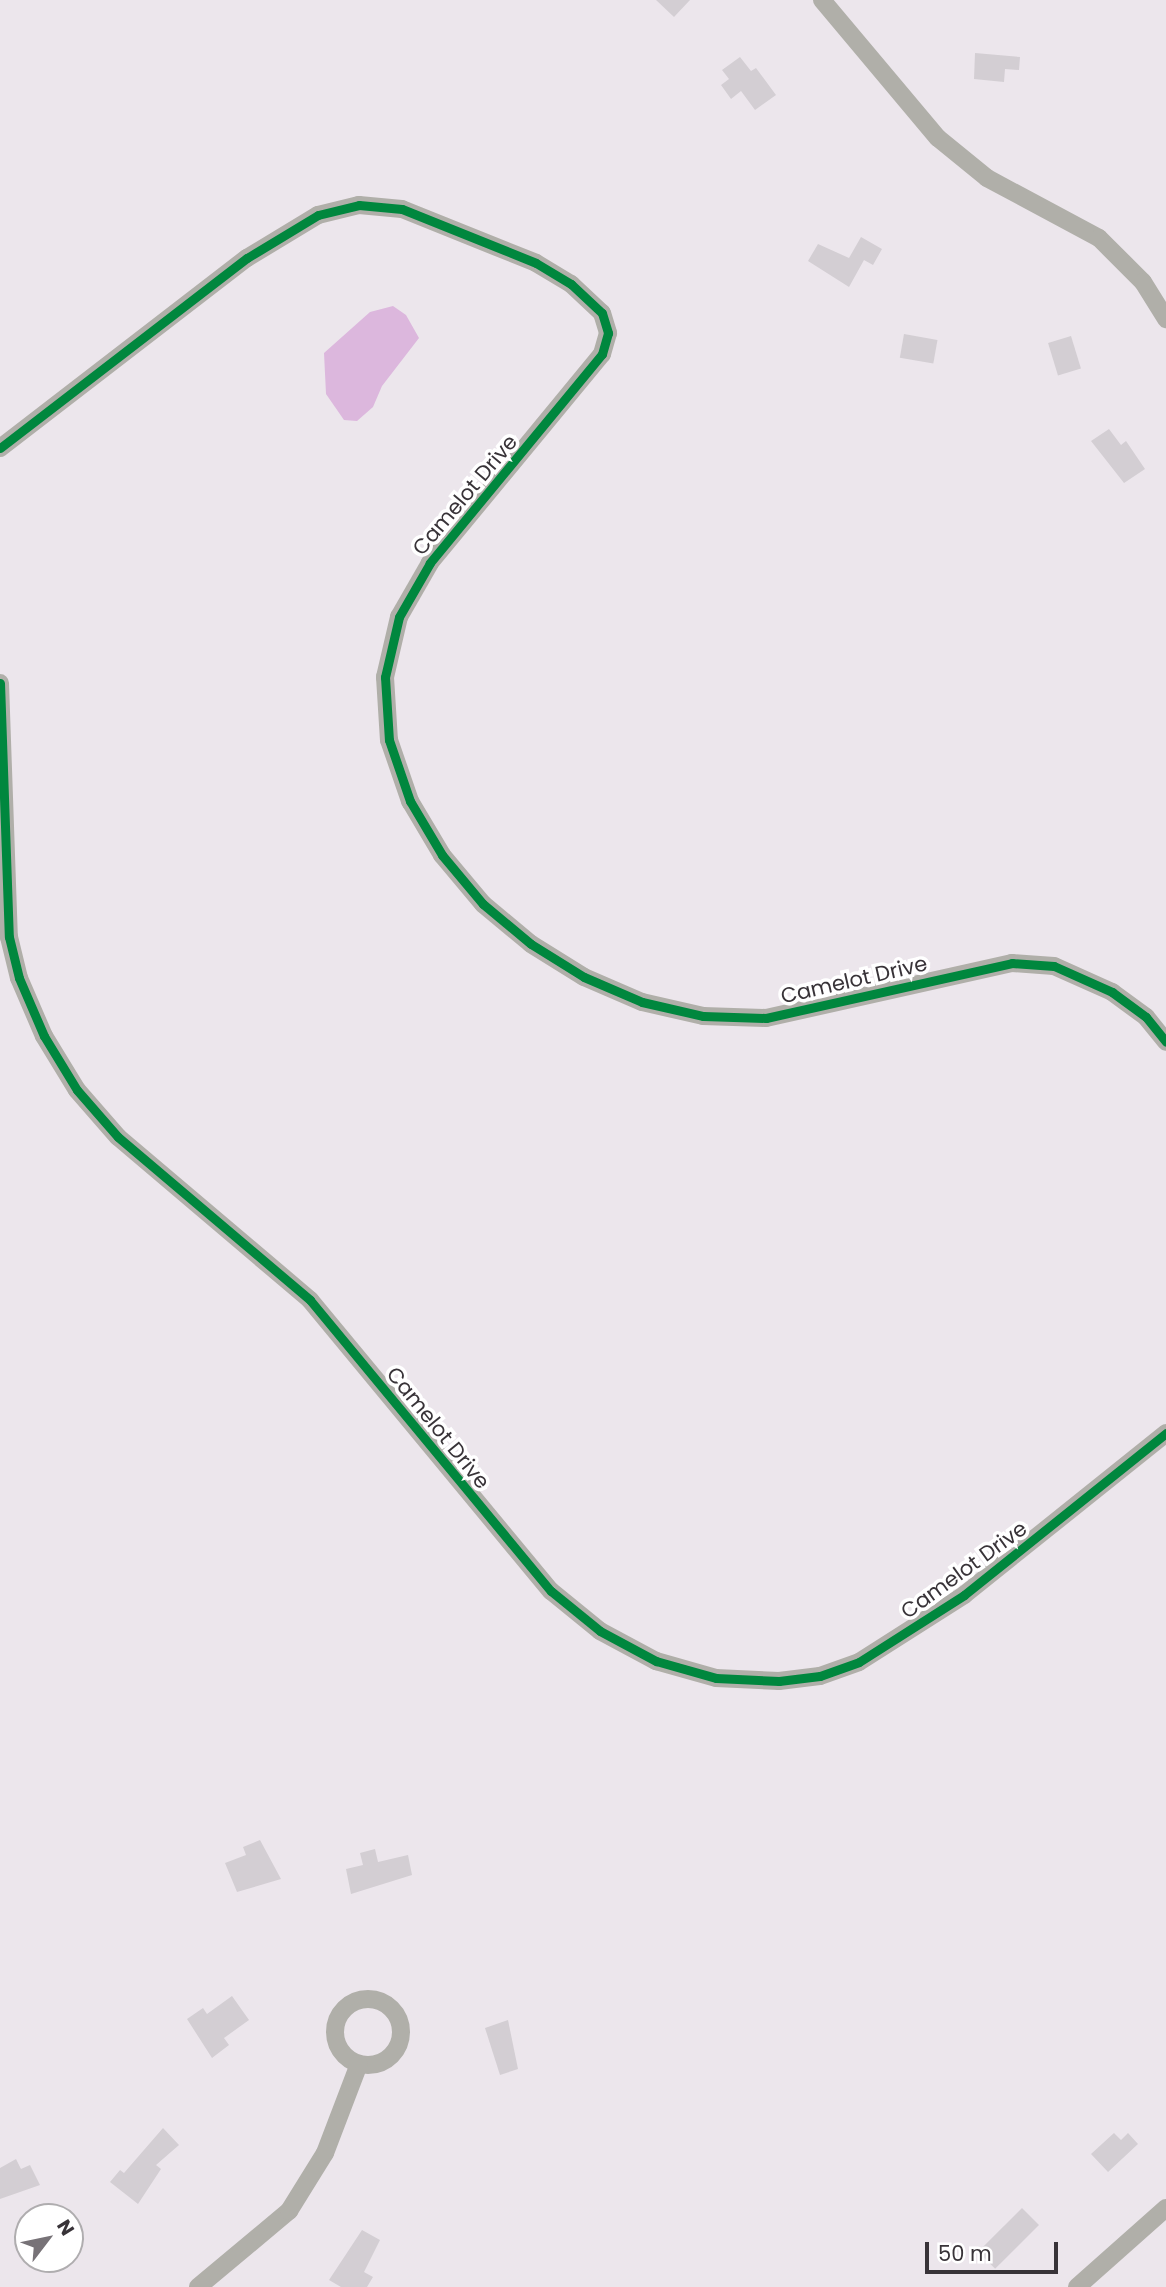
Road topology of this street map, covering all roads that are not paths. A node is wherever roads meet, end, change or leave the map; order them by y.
1 (822, 0) edge
2 (1166, 319) edge
3 (0, 448) edge
4 (0, 683) edge
5 (1166, 1042) edge
6 (1166, 1433) edge
7 (359, 2064) dead end
8 (1166, 2207) edge
9 (198, 2287) edge
10 (1077, 2287) edge

1 - 2 street
3 - 5 street, Camelot Drive
4 - 6 street, Camelot Drive
7 - 9 street
8 - 10 street

